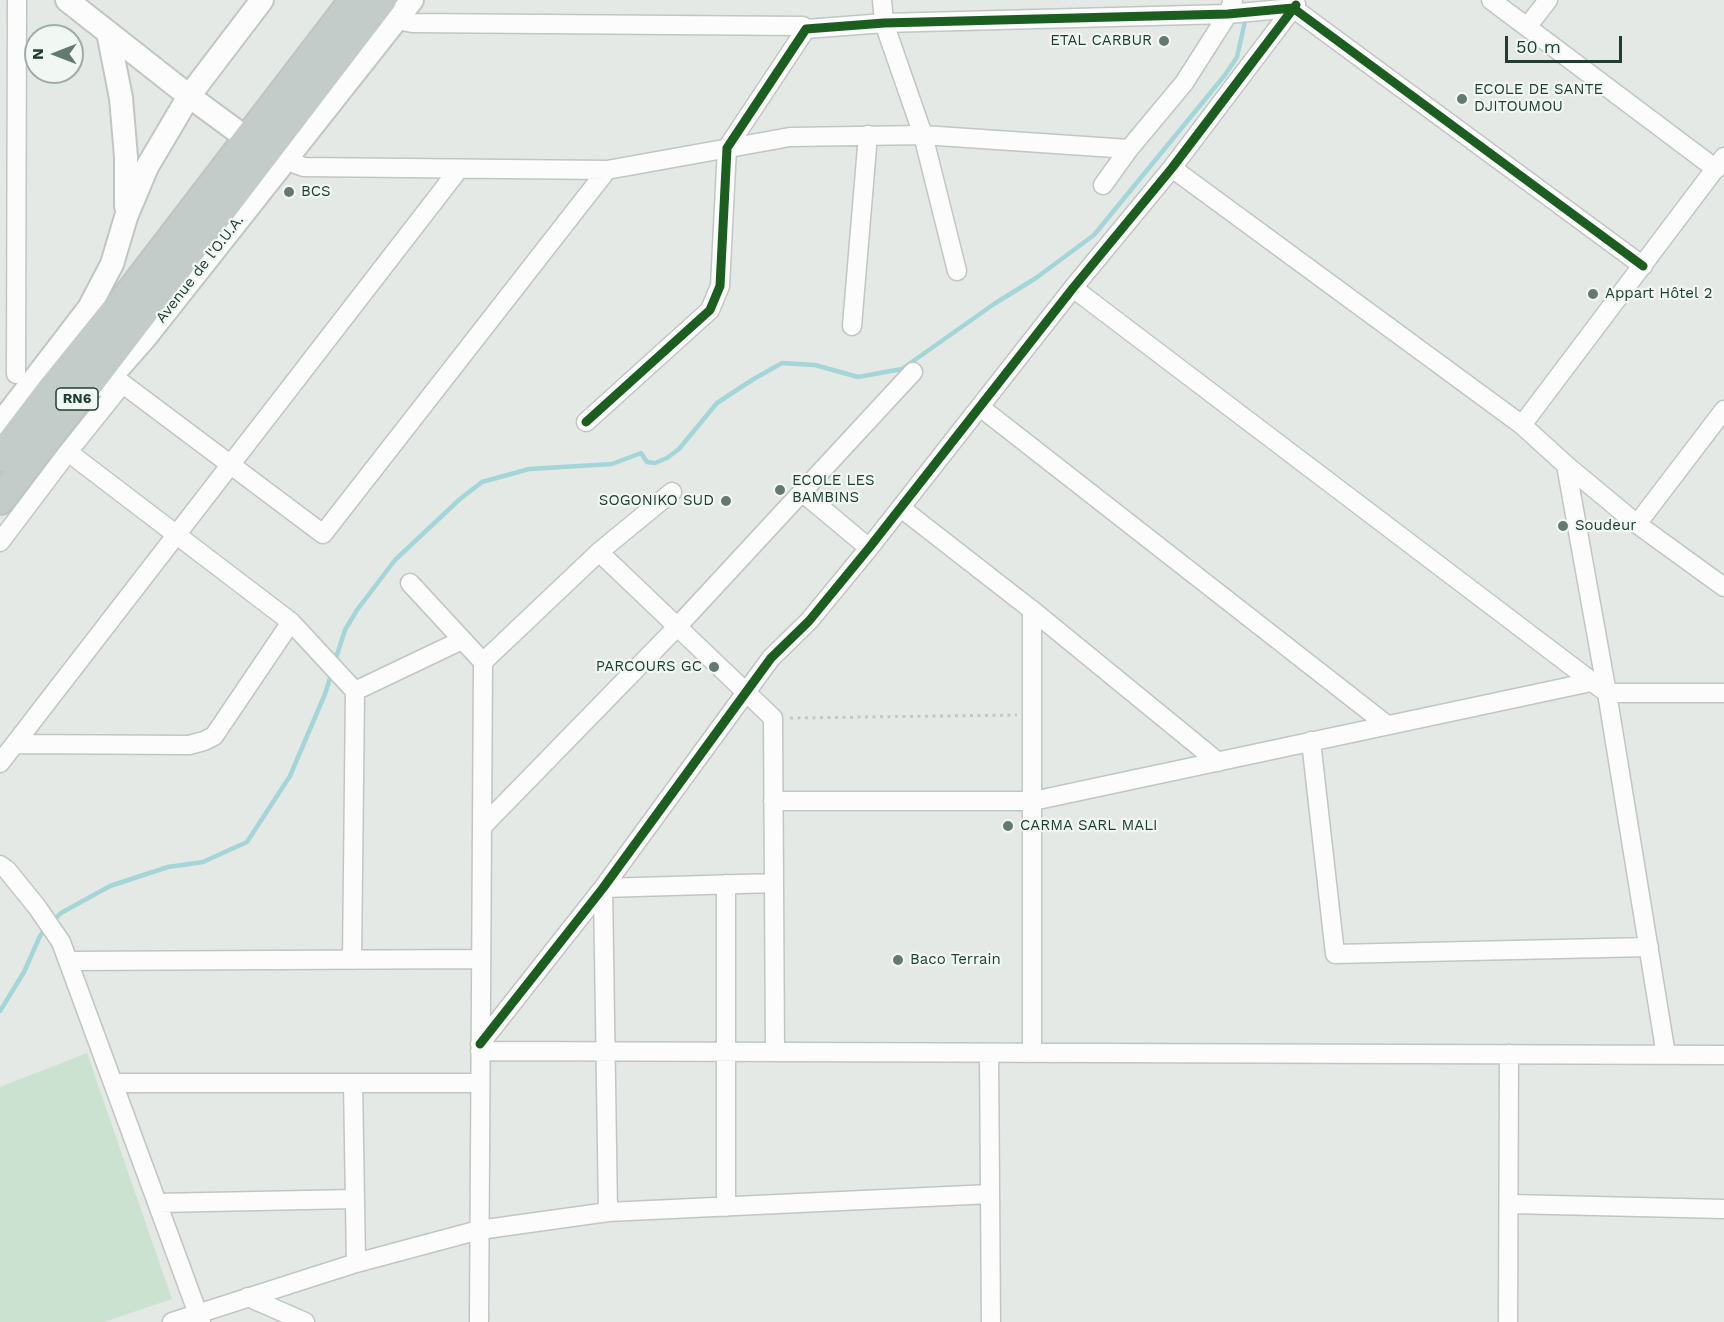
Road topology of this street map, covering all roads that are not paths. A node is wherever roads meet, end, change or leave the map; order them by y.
1 (16, 0) edge
2 (67, 0) edge
3 (262, 0) edge
4 (354, 0) edge
5 (412, 0) edge
6 (882, 0) edge
7 (1491, 0) edge
8 (1548, 0) edge
9 (1292, 6) edge
10 (1231, 7) edge
11 (389, 10) edge
12 (884, 23) junction
13 (1527, 27) junction
14 (806, 29) junction
15 (108, 32) junction
16 (189, 96) junction
17 (868, 135) junction
18 (923, 135) junction
19 (727, 148) junction
20 (1129, 149) junction
21 (266, 151) junction
22 (1720, 163) edge
23 (1172, 168) junction
24 (459, 169) junction
25 (607, 170) junction
26 (1103, 185) dead end
27 (126, 217) junction
28 (1643, 266) junction
29 (957, 271) dead end
30 (1073, 288) junction
31 (852, 326) dead end
32 (913, 372) dead end
33 (117, 376) junction
34 (34, 386) edge
35 (980, 407) junction
36 (1724, 410) edge
37 (586, 422) dead end
38 (0, 424) edge
39 (1522, 425) junction
40 (68, 452) junction
41 (0, 457) edge
42 (231, 464) junction
43 (1566, 465) junction
44 (672, 492) dead end
45 (802, 492) junction
46 (0, 500) edge
47 (901, 508) junction
48 (1637, 524) junction
49 (177, 534) junction
50 (0, 542) edge
51 (869, 548) junction
52 (599, 552) junction
53 (410, 583) dead end
54 (1724, 587) edge
55 (1032, 610) junction
56 (291, 622) junction
57 (677, 627) junction
58 (462, 640) junction
59 (483, 662) junction
60 (1592, 682) junction
61 (746, 690) junction
62 (355, 691) junction
63 (1607, 693) junction
64 (1724, 693) edge
65 (1387, 725) junction
66 (1311, 741) junction
67 (15, 744) junction
68 (1218, 762) junction
69 (0, 763) edge
70 (773, 801) junction
71 (1033, 801) junction
72 (482, 827) junction
73 (0, 865) edge
74 (774, 883) junction
75 (726, 884) junction
76 (603, 888) junction
77 (1649, 947) junction
78 (481, 959) junction
79 (352, 960) junction
80 (68, 961) junction
81 (480, 1048) junction
82 (605, 1051) junction
83 (726, 1052) junction
84 (775, 1052) junction
85 (989, 1053) junction
86 (1032, 1053) junction
87 (1509, 1054) junction
88 (1666, 1055) junction
89 (1724, 1055) edge
90 (113, 1083) junction
91 (353, 1083) junction
92 (480, 1083) junction
93 (990, 1194) junction
94 (355, 1199) junction
95 (158, 1203) junction
96 (1509, 1204) junction
97 (726, 1207) junction
98 (1724, 1209) edge
99 (608, 1212) junction
100 (479, 1230) junction
101 (356, 1263) junction
102 (248, 1297) junction
103 (200, 1317) edge
104 (172, 1322) edge
105 (304, 1322) edge
106 (479, 1322) edge
107 (991, 1322) edge
108 (1508, 1322) edge

1 - 34 street
2 - 15 street
3 - 16 street, Avenue de l'O.U.A.
4 - 21 highway, Avenue de l'O.U.A. / RN6
5 - 11 street, Avenue de l'O.U.A.
6 - 12 street
7 - 13 street
8 - 13 street
9 - 10 street
9 - 23 street
9 - 28 street
10 - 12 street
10 - 20 street
11 - 14 street
11 - 21 highway, Avenue de l'O.U.A. / RN6
12 - 14 street
12 - 18 street
13 - 22 street
14 - 19 street
15 - 16 street
15 - 27 street
16 - 21 street
16 - 27 street, Avenue de l'O.U.A.
17 - 18 street
17 - 19 street
17 - 31 street
18 - 20 street
18 - 29 street
19 - 25 street
19 - 37 street
20 - 26 street
21 - 24 street
21 - 33 street, Avenue de l'O.U.A.
21 - 34 highway, Avenue de l'O.U.A. / RN6
22 - 28 street
23 - 30 street
23 - 39 street
24 - 25 street
24 - 42 street
25 - 42 street
27 - 34 street, Avenue de l'O.U.A.
28 - 39 street
30 - 35 street
30 - 60 street
32 - 45 street
33 - 34 street
33 - 40 street, Avenue de l'O.U.A.
33 - 42 street
34 - 38 street, Avenue de l'O.U.A.
34 - 41 highway, Avenue de l'O.U.A. / RN6
34 - 46 highway, Avenue de l'O.U.A. / RN6
35 - 47 street
35 - 65 street
36 - 48 street
39 - 43 street
40 - 49 street
40 - 50 street, Avenue de l'O.U.A.
42 - 49 street
43 - 48 street
43 - 63 street
44 - 52 street
45 - 51 street
45 - 57 street
47 - 51 street
47 - 55 street
48 - 54 street
49 - 56 street
49 - 67 street
51 - 61 street
52 - 57 street
52 - 59 street
53 - 58 street
55 - 68 street
55 - 71 street
56 - 62 street
56 - 67 street
57 - 61 street
57 - 72 street
58 - 59 street
58 - 62 street
59 - 72 street
60 - 63 street
60 - 65 street
61 - 70 street
61 - 76 street
62 - 79 street
63 - 64 street
63 - 77 street
65 - 66 street
66 - 68 street
66 - 77 street
67 - 69 street
68 - 71 street
70 - 71 street
70 - 74 street
71 - 86 street
72 - 78 street
73 - 80 street
74 - 75 street
74 - 84 street
75 - 76 street
75 - 83 street
76 - 81 street
76 - 82 street
77 - 88 street
78 - 79 street
78 - 81 street
79 - 80 street
80 - 90 street
81 - 82 street
81 - 92 street
82 - 83 street
82 - 99 street
83 - 84 street
83 - 97 street
84 - 85 street
85 - 86 street
85 - 93 street
86 - 87 street
87 - 88 street
87 - 96 street
88 - 89 street
90 - 91 street
90 - 95 street
91 - 92 street
91 - 94 street
92 - 100 street
93 - 97 street
93 - 107 street
94 - 95 street
94 - 101 street
95 - 103 street
96 - 98 street
96 - 108 street
97 - 99 street
99 - 100 street
100 - 101 street
100 - 106 street
101 - 102 street
102 - 103 street
102 - 105 street
103 - 104 street

